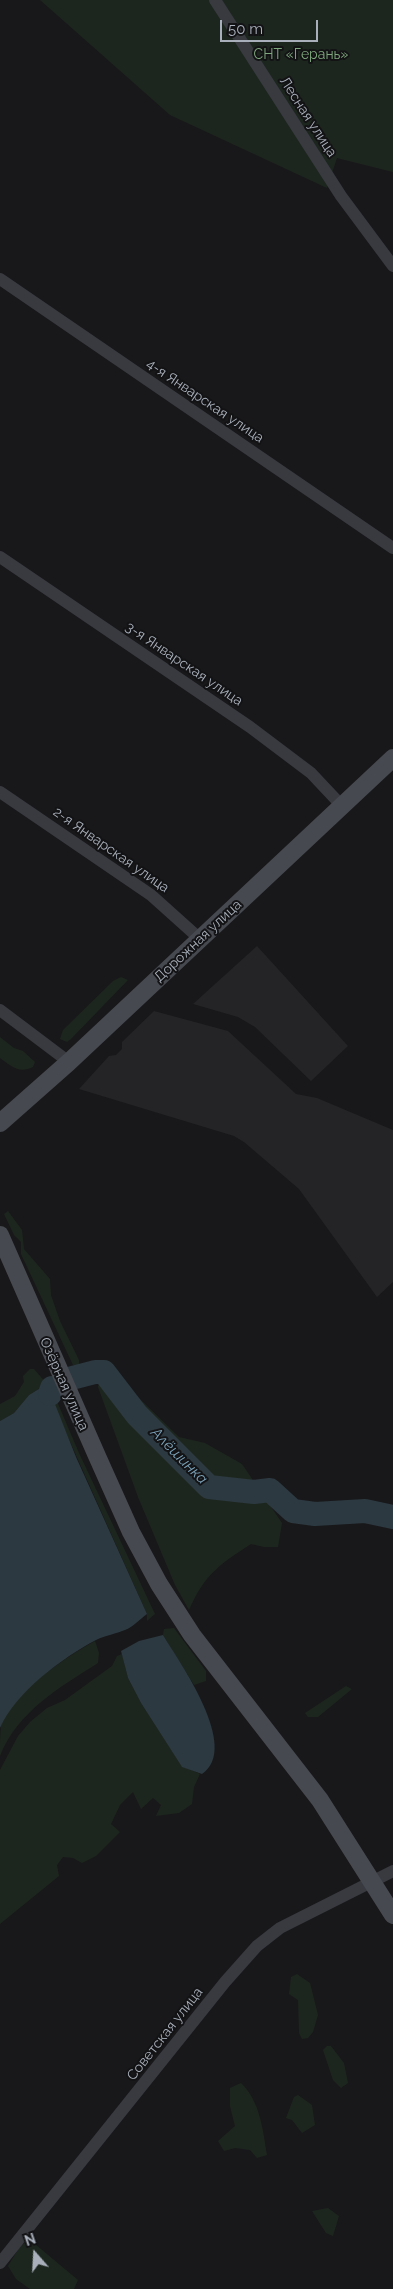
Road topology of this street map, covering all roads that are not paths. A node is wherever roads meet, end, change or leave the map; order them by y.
1 (215, 0) edge
2 (393, 266) edge
3 (0, 279) edge
4 (393, 548) edge
5 (0, 558) edge
6 (393, 758) edge
7 (0, 792) edge
8 (342, 806) junction
9 (200, 939) junction
10 (0, 1010) edge
11 (70, 1062) junction
12 (0, 1123) edge
13 (0, 1235) edge
14 (393, 1871) edge
15 (373, 1882) junction
16 (393, 1915) edge
17 (0, 2263) edge

1 - 2 street, Лесная улица
3 - 4 street, 4-я Январская улица
5 - 8 street, 3-я Январская улица
6 - 8 main road, Дорожная улица
7 - 9 street, 2-я Январская улица
8 - 9 main road, Дорожная улица
9 - 11 main road, Дорожная улица
10 - 11 street
11 - 12 main road, Дорожная улица
13 - 15 main road, Озёрная улица
14 - 15 street, Советская улица
15 - 16 main road, Озёрная улица
15 - 17 street, Советская улица

